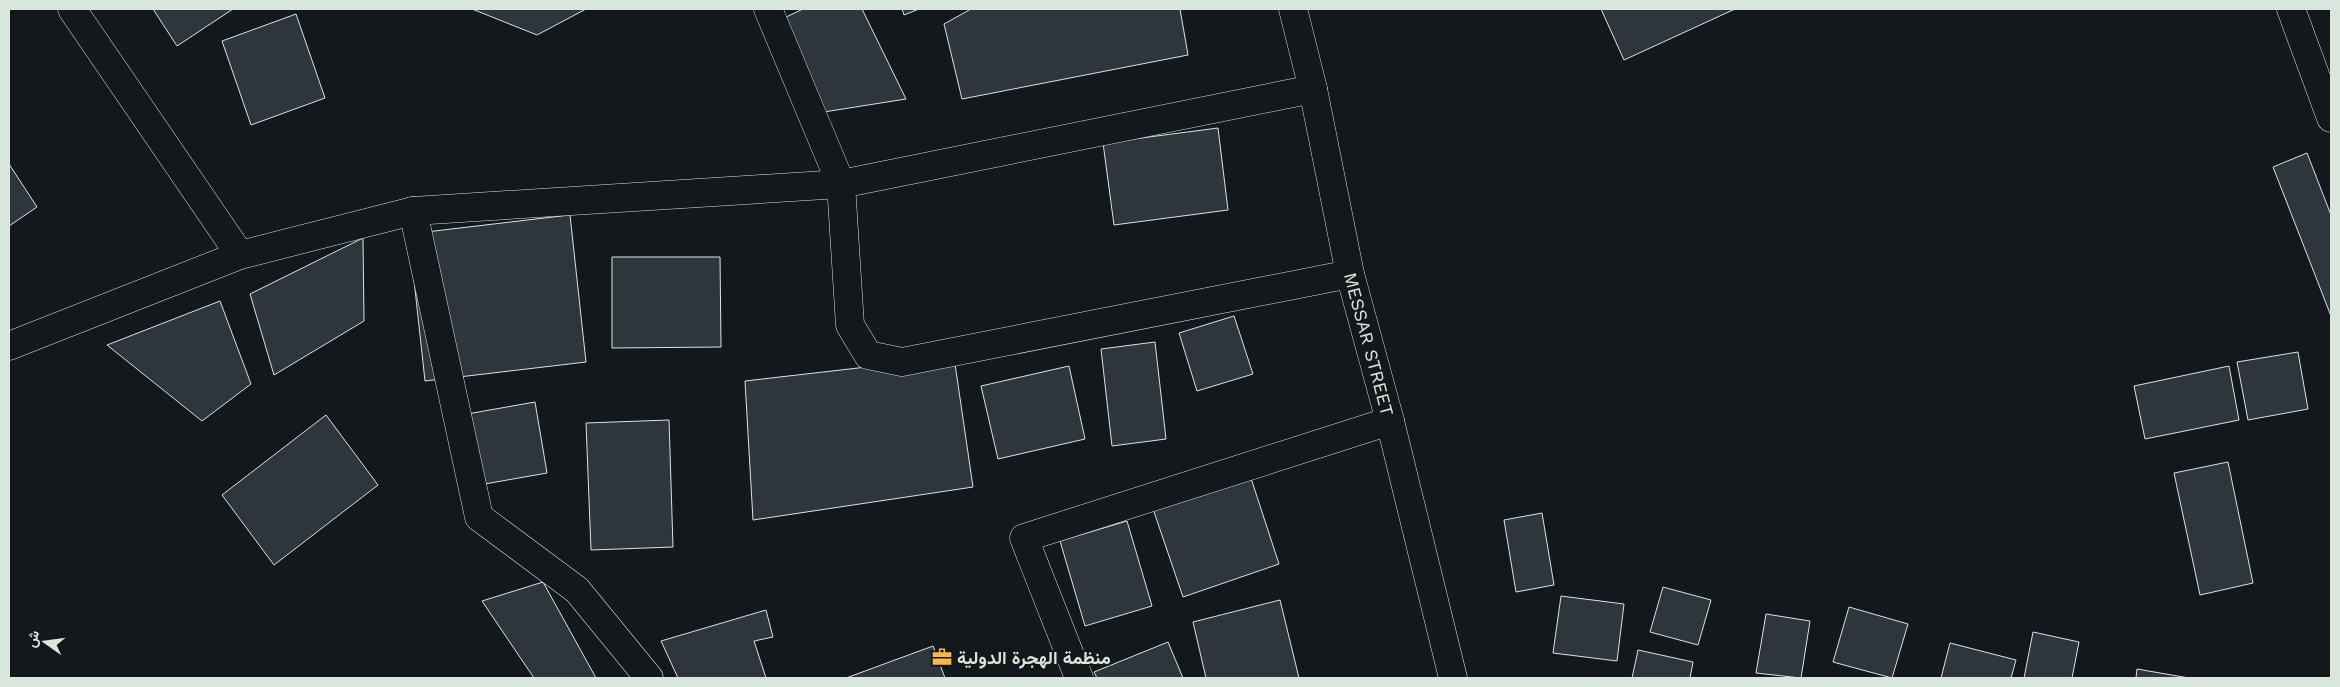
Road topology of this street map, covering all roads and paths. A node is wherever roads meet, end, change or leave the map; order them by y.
1 (72, 9) edge
2 (768, 9) edge
3 (1293, 9) edge
4 (2291, 9) edge
5 (1313, 89) junction
6 (2331, 118) edge
7 (841, 184) junction
8 (413, 211) junction
9 (240, 255) junction
10 (1350, 274) junction
11 (9, 346) edge
12 (1390, 421) junction
13 (649, 678) edge
14 (1079, 678) edge
15 (1453, 678) edge

1 - 9 street
2 - 7 street
3 - 5 street, MESSAR STREET
4 - 6 street
5 - 7 street
5 - 10 street, MESSAR STREET
7 - 8 street
7 - 10 street
8 - 9 street
8 - 13 street
9 - 11 street
10 - 12 street, MESSAR STREET
12 - 14 street
12 - 15 street, MESSAR STREET

